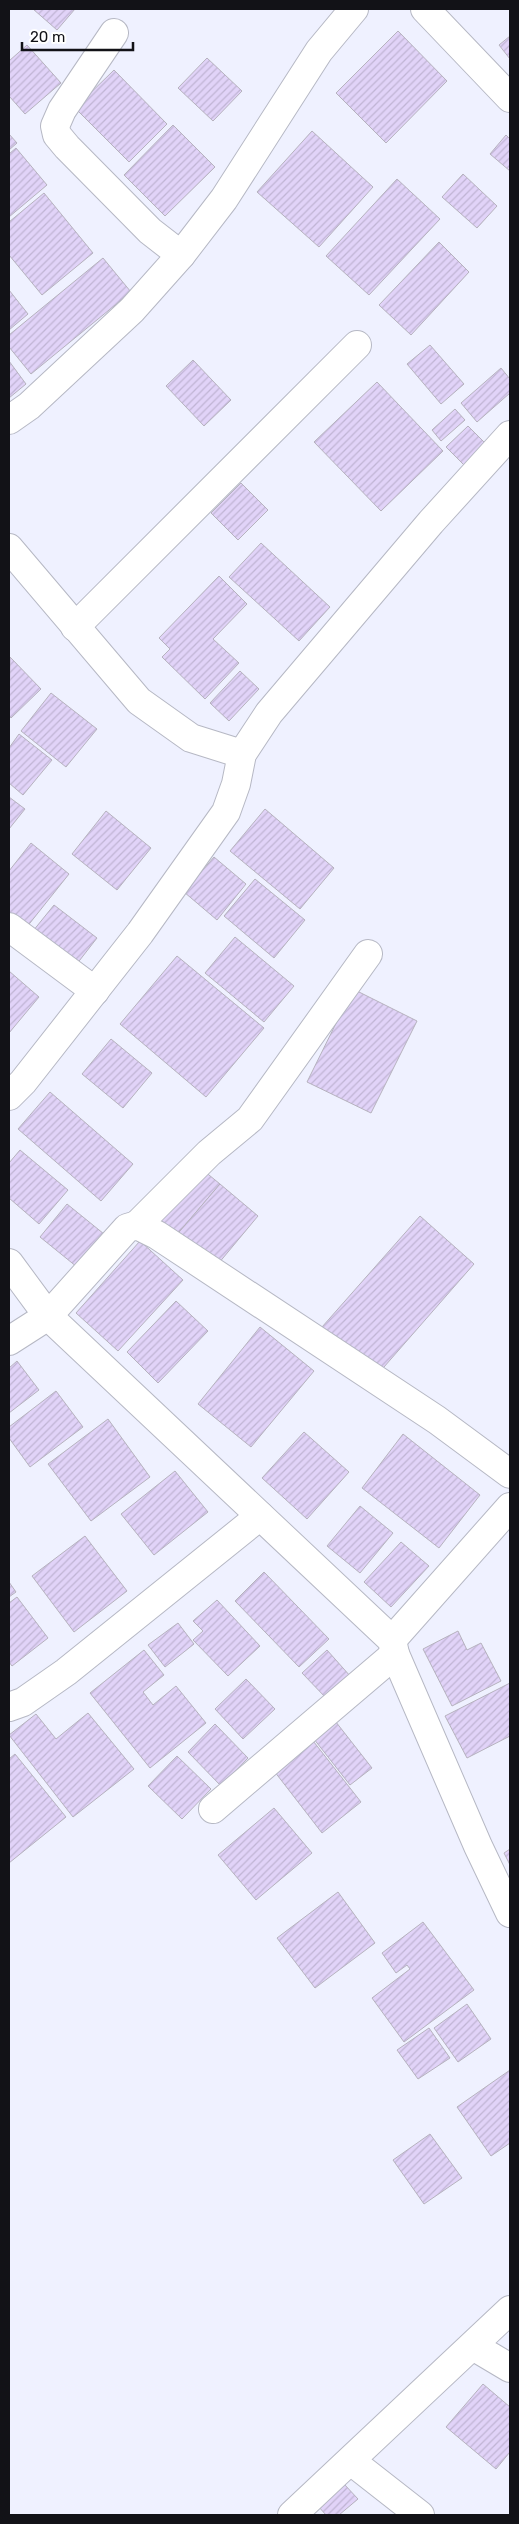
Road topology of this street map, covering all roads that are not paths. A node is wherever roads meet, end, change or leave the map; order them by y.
1 (354, 9) edge
2 (425, 9) edge
3 (114, 33) dead end
4 (510, 98) edge
5 (181, 255) junction
6 (357, 345) dead end
7 (9, 420) edge
8 (510, 435) edge
9 (9, 548) edge
10 (74, 627) junction
11 (242, 754) junction
12 (9, 927) edge
13 (368, 954) dead end
14 (95, 991) junction
15 (9, 1096) edge
16 (137, 1226) junction
17 (9, 1263) edge
18 (48, 1316) junction
19 (9, 1341) edge
20 (510, 1474) edge
21 (510, 1506) edge
22 (260, 1516) junction
23 (394, 1647) junction
24 (9, 1707) edge
25 (213, 1809) dead end
26 (510, 1912) edge
27 (510, 2310) edge
28 (473, 2346) junction
29 (510, 2368) edge
30 (351, 2461) junction
31 (292, 2515) edge
32 (420, 2515) edge

1 - 5 street
2 - 4 street
3 - 5 street
5 - 7 street
6 - 10 street
8 - 11 street
9 - 10 street
10 - 11 street
11 - 14 street
12 - 14 street
13 - 16 street
14 - 15 street
16 - 18 street
16 - 20 street
17 - 18 street
18 - 19 street
18 - 22 street
21 - 23 street
22 - 23 street
22 - 24 street
23 - 25 street
23 - 26 street
27 - 28 street
28 - 29 street
28 - 30 street
30 - 31 street
30 - 32 street

